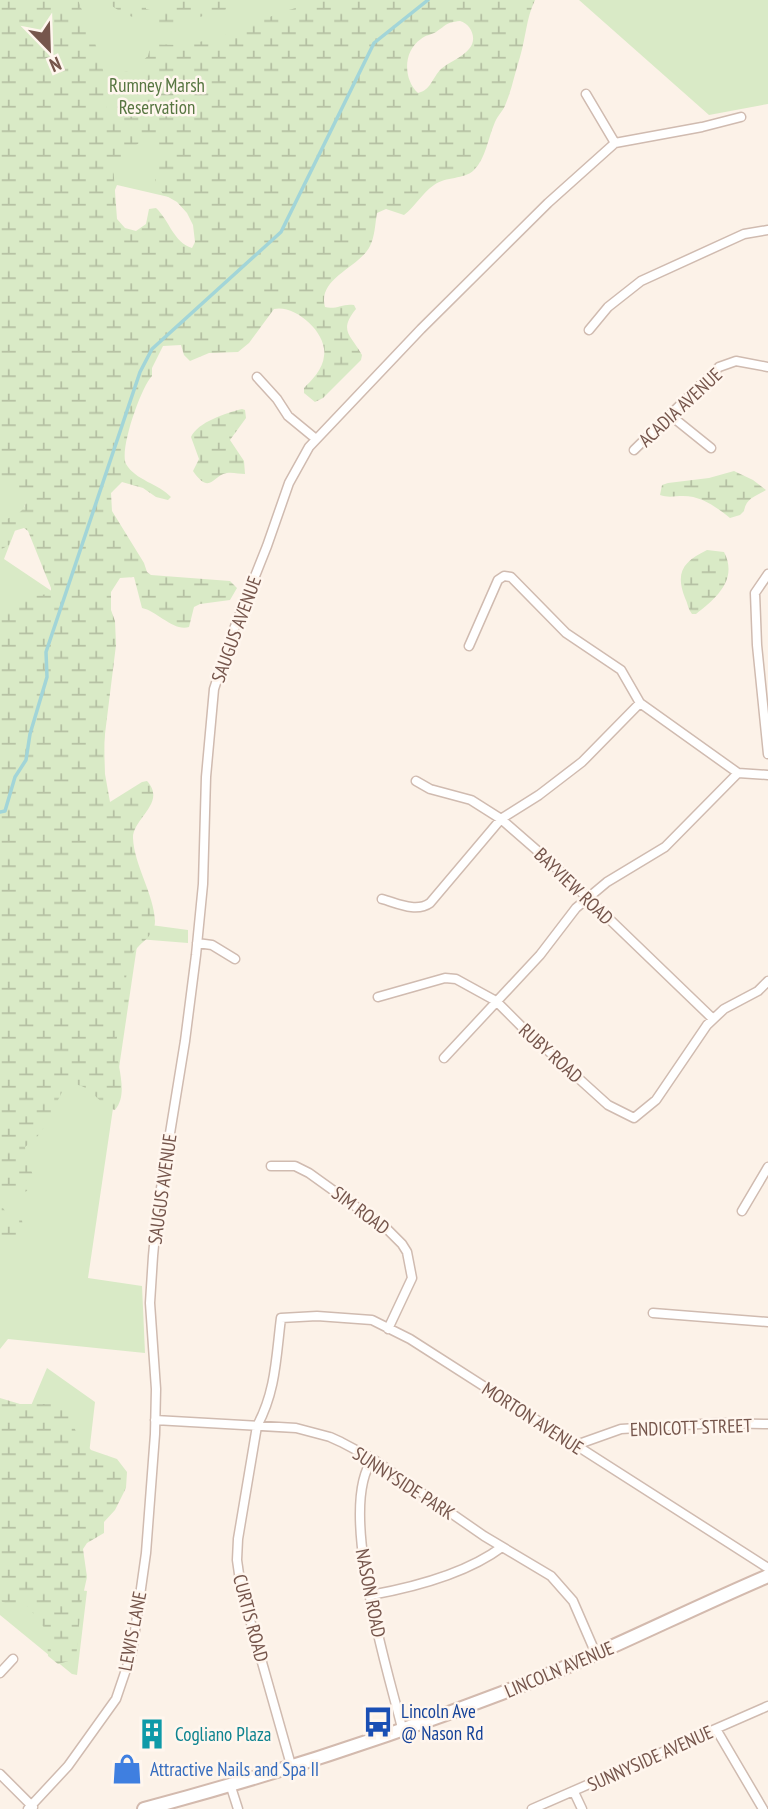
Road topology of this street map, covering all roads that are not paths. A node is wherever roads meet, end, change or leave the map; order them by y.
1 (586, 93) dead end
2 (741, 117) dead end
3 (615, 143) junction
4 (768, 230) edge
5 (589, 330) dead end
6 (768, 367) edge
7 (257, 377) dead end
8 (670, 415) junction
9 (316, 439) junction
10 (711, 448) dead end
11 (634, 450) dead end
12 (768, 574) edge
13 (469, 646) dead end
14 (640, 703) junction
15 (768, 754) edge
16 (738, 773) junction
17 (768, 775) edge
18 (416, 781) dead end
19 (501, 819) junction
20 (382, 899) dead end
21 (588, 899) junction
22 (197, 943) junction
23 (235, 959) dead end
24 (768, 981) edge
25 (378, 997) dead end
26 (496, 1001) junction
27 (713, 1019) junction
28 (444, 1058) dead end
29 (271, 1166) dead end
30 (768, 1167) edge
31 (742, 1211) dead end
32 (653, 1313) dead end
33 (281, 1318) joint
34 (768, 1322) edge
35 (388, 1329) junction
36 (155, 1420) junction
37 (768, 1424) edge
38 (257, 1426) junction
39 (576, 1445) junction
40 (373, 1459) junction
41 (502, 1547) junction
42 (768, 1568) edge
43 (768, 1576) edge
44 (371, 1595) junction
45 (596, 1654) junction
46 (13, 1659) dead end
47 (0, 1673) edge
48 (768, 1706) edge
49 (402, 1728) junction
50 (716, 1728) junction
51 (291, 1765) junction
52 (0, 1774) edge
53 (230, 1784) junction
54 (575, 1792) junction
55 (31, 1807) edge
56 (144, 1809) edge
57 (238, 1809) edge
58 (532, 1809) edge
59 (582, 1809) edge
60 (763, 1809) edge

1 - 3 street
2 - 3 street
3 - 9 street, SAUGUS AVENUE
4 - 5 street
6 - 8 street, ACADIA AVENUE
7 - 9 street
8 - 10 street
8 - 11 street, ACADIA AVENUE
9 - 22 street, SAUGUS AVENUE
12 - 15 street
13 - 14 street
14 - 16 street
14 - 19 street
16 - 17 street
16 - 21 street
18 - 19 street, BAYVIEW ROAD
19 - 20 street
19 - 21 street, BAYVIEW ROAD
21 - 26 street
21 - 27 street, BAYVIEW ROAD
22 - 23 street
22 - 36 street, SAUGUS AVENUE
24 - 27 street
25 - 26 street, RUBY ROAD
26 - 27 street, RUBY ROAD
26 - 28 street
29 - 35 street, SIM ROAD
30 - 31 street
32 - 34 street
33 - 35 street, MORTON AVENUE
33 - 38 street, CURTIS ROAD
35 - 39 street, MORTON AVENUE
36 - 38 street, SUNNYSIDE PARK
36 - 55 street, LEWIS LANE
37 - 39 street, ENDICOTT STREET
38 - 40 street, SUNNYSIDE PARK
38 - 51 street, CURTIS ROAD
39 - 42 street, MORTON AVENUE
40 - 41 street, SUNNYSIDE PARK
40 - 44 street, NASON ROAD
41 - 44 street
41 - 45 street, SUNNYSIDE PARK
43 - 45 main road, LINCOLN AVENUE
44 - 49 street, NASON ROAD
45 - 49 main road, LINCOLN AVENUE
46 - 47 street
48 - 50 street, SUNNYSIDE AVENUE
49 - 51 main road, LINCOLN AVENUE
50 - 54 street, SUNNYSIDE AVENUE
50 - 60 street
51 - 53 main road, LINCOLN AVENUE
52 - 55 street
53 - 56 main road, LINCOLN AVENUE
53 - 57 street
54 - 58 street, SUNNYSIDE AVENUE
54 - 59 street

